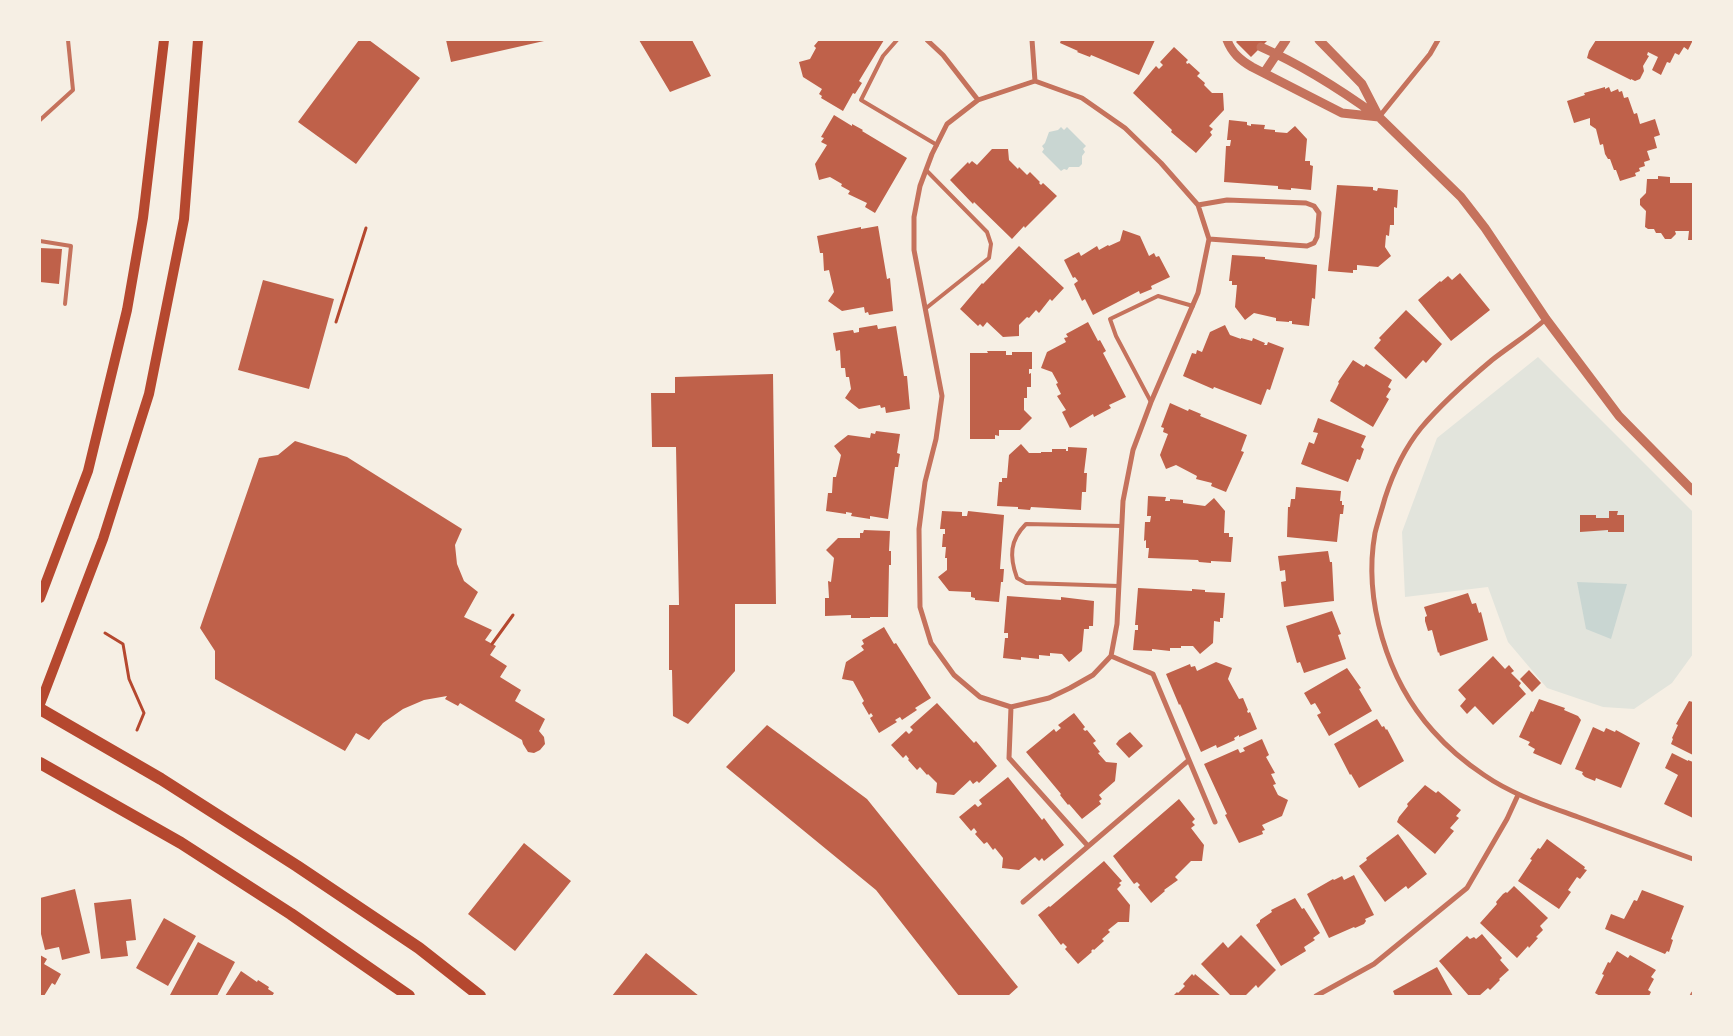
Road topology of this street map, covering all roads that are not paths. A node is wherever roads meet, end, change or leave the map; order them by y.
1 (68, 40) edge
2 (164, 40) edge
3 (198, 40) edge
4 (897, 40) edge
5 (927, 40) edge
6 (1032, 40) edge
7 (1227, 40) edge
8 (1286, 40) edge
9 (1319, 40) edge
10 (1438, 40) edge
11 (1261, 47) dead end
12 (1276, 54) junction
13 (1264, 73) junction
14 (1035, 81) junction
15 (978, 100) junction
16 (1379, 118) junction
17 (40, 120) edge
18 (937, 145) junction
19 (926, 170) junction
20 (1198, 205) junction
21 (1209, 239) junction
22 (40, 241) edge
23 (65, 304) dead end
24 (1193, 306) junction
25 (924, 310) junction
26 (1546, 319) junction
27 (1151, 402) junction
28 (1693, 491) edge
29 (1122, 526) junction
30 (1119, 586) junction
31 (40, 598) edge
32 (1111, 656) junction
33 (40, 704) edge
34 (1011, 707) junction
35 (40, 708) edge
36 (1189, 760) junction
37 (40, 763) edge
38 (1518, 795) junction
39 (1215, 822) dead end
40 (1088, 846) junction
41 (1693, 859) edge
42 (1023, 902) dead end
43 (409, 996) edge
44 (480, 996) edge
45 (1316, 996) edge

1 - 17 lane
2 - 31 main road
3 - 33 main road
4 - 18 lane
5 - 15 street
6 - 14 street
7 - 13 street
8 - 12 street
9 - 16 street
10 - 16 street
11 - 12 street
12 - 13 street
12 - 16 street
13 - 16 street
14 - 15 street
14 - 20 street
15 - 18 street
16 - 26 street
18 - 19 street
19 - 25 street
19 - 25 lane
20 - 21 street
20 - 21 street
21 - 24 street
22 - 23 lane
24 - 27 street
24 - 27 lane
25 - 34 street
26 - 28 street
26 - 38 street
27 - 29 street
29 - 30 street
29 - 30 lane
30 - 32 street
32 - 34 street
32 - 36 street
34 - 40 street
35 - 44 main road
36 - 39 street
36 - 40 street
37 - 43 main road
38 - 41 street
38 - 45 street
40 - 42 street

